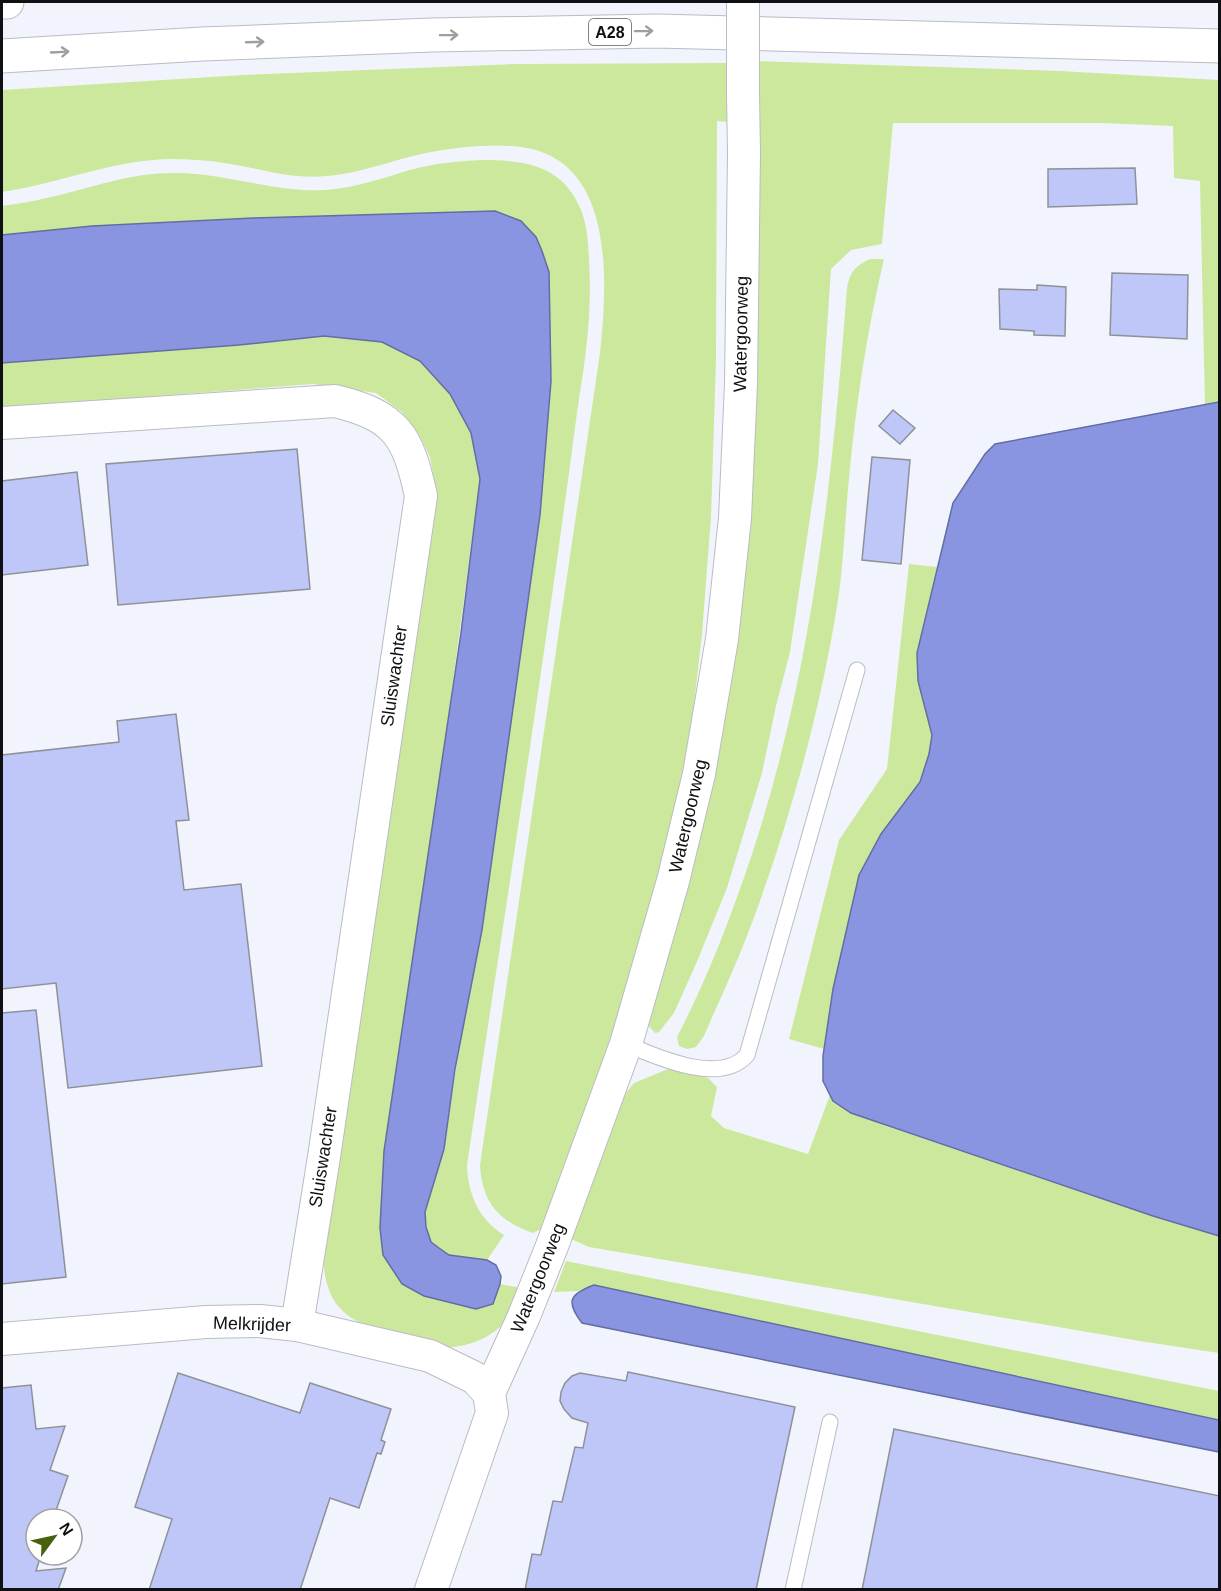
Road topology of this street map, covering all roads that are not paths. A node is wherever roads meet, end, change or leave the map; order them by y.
1 (2, 2) edge
2 (7, 2) edge
3 (743, 2) edge
4 (1220, 46) edge
5 (2, 56) edge
6 (2, 423) edge
7 (857, 670) dead end
8 (626, 1044) junction
9 (297, 1325) junction
10 (2, 1339) edge
11 (489, 1393) junction
12 (830, 1422) dead end
13 (431, 1590) edge
14 (793, 1590) edge

1 - 2 highway
3 - 8 street, Watergoorweg, bridge
5 -> 4 highway, A28
6 - 9 street, Sluiswachter
7 - 8 lane
8 - 11 street, Watergoorweg
9 - 10 street, Melkrijder
9 - 11 street, Melkrijder
11 - 13 street, Watergoorweg
12 - 14 lane

